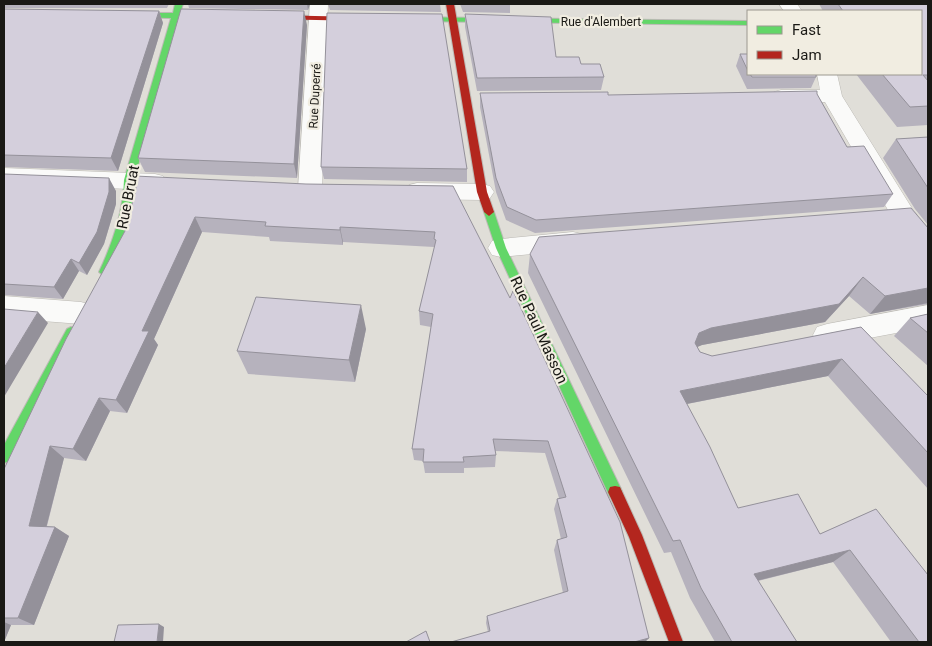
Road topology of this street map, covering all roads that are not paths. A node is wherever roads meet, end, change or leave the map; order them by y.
1 (450, 4) edge
2 (178, 10) edge
3 (319, 11) edge
4 (112, 15) edge
5 (228, 16) edge
6 (256, 17) edge
7 (374, 19) edge
8 (392, 19) edge
9 (453, 20) junction
10 (747, 23) edge
11 (827, 75) edge
12 (764, 96) edge
13 (832, 96) junction
14 (4, 176) edge
15 (129, 180) junction
16 (181, 183) edge
17 (310, 188) edge
18 (397, 190) edge
19 (482, 192) junction
20 (595, 239) edge
21 (928, 244) edge
22 (501, 248) junction
23 (100, 279) edge
24 (4, 307) edge
25 (84, 309) joint
26 (928, 316) edge
27 (806, 339) edge
28 (4, 457) edge
29 (676, 642) edge

1 - 9 street, Rue Paul Masson
2 - 4 street
2 - 5 street
2 - 15 street, Rue Bruat
3 - 6 street
3 - 7 street
3 - 17 street, Rue Duperré
8 - 9 street, Rue d'Alembert
9 - 10 street, Rue d'Alembert
9 - 19 street, Rue Paul Masson
11 - 13 street
12 - 13 street
13 - 21 street
14 - 15 street
15 - 16 street
15 - 23 street, Rue Bruat
18 - 19 street
19 - 22 street, Rue Paul Masson
20 - 22 street
22 - 29 street, Rue Paul Masson
24 - 25 street
25 - 28 street
26 - 27 street

